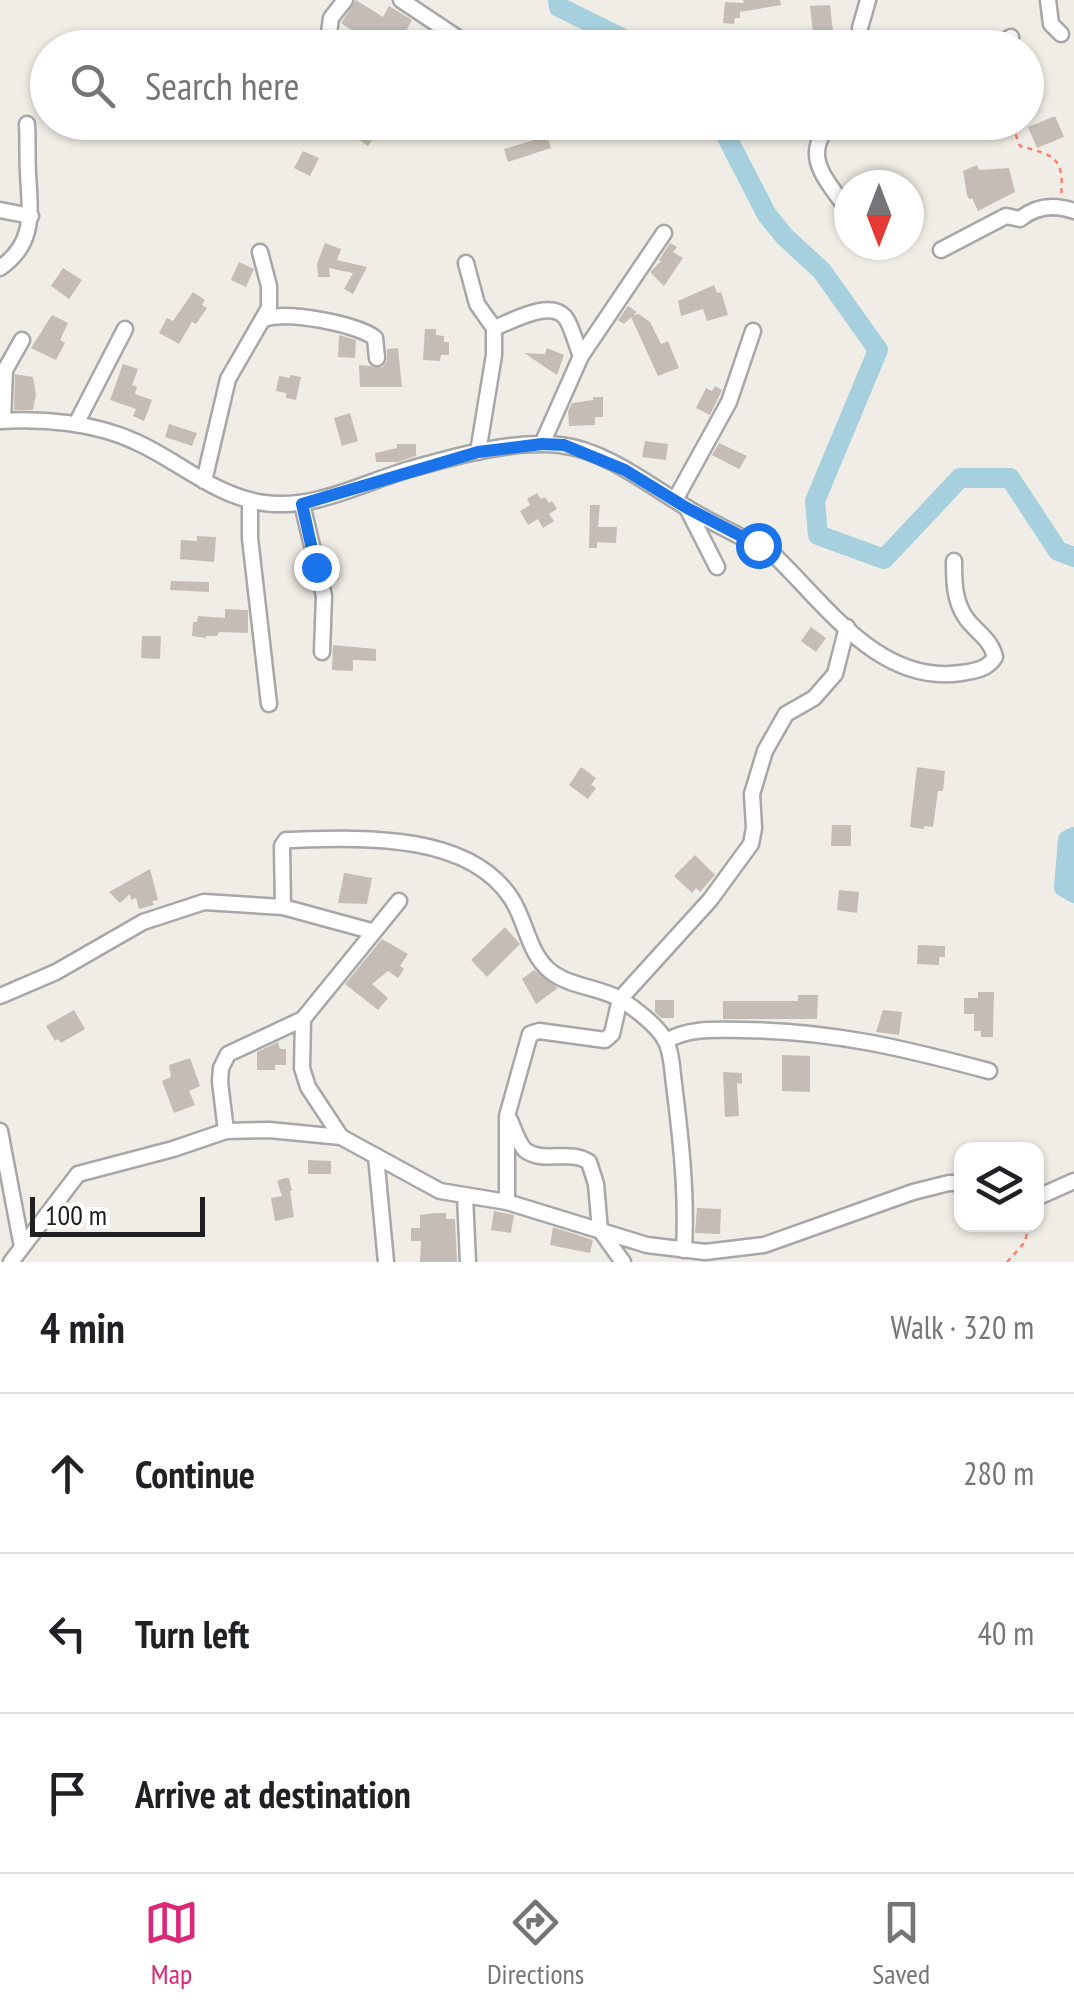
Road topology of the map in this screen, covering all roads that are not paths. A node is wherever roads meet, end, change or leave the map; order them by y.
1 (345, 0) edge
2 (401, 0) edge
3 (868, 0) edge
4 (1048, 0) edge
5 (330, 30) edge
6 (446, 30) edge
7 (860, 30) edge
8 (1061, 34) dead end
9 (28, 124) dead end
10 (820, 140) edge
11 (834, 191) edge
12 (1067, 208) edge
13 (0, 210) edge
14 (31, 216) junction
15 (664, 233) dead end
16 (941, 250) dead end
17 (260, 252) dead end
18 (466, 263) dead end
19 (0, 268) edge
20 (265, 320) junction
21 (494, 328) junction
22 (124, 329) dead end
23 (753, 331) dead end
24 (22, 340) dead end
25 (581, 356) junction
26 (377, 358) dead end
27 (2, 420) edge
28 (76, 424) junction
29 (542, 444) junction
30 (478, 452) junction
31 (204, 481) junction
32 (250, 500) junction
33 (302, 504) junction
34 (681, 504) junction
35 (954, 561) dead end
36 (717, 566) dead end
37 (847, 627) junction
38 (322, 652) dead end
39 (269, 704) dead end
40 (399, 901) dead end
41 (283, 907) junction
42 (371, 931) junction
43 (0, 996) edge
44 (620, 999) junction
45 (303, 1019) junction
46 (666, 1041) junction
47 (989, 1071) dead end
48 (508, 1116) junction
49 (0, 1131) edge
50 (226, 1131) junction
51 (341, 1137) junction
52 (376, 1156) junction
53 (1074, 1181) edge
54 (954, 1183) edge
55 (1044, 1194) edge
56 (464, 1196) junction
57 (507, 1202) junction
58 (600, 1230) junction
59 (22, 1248) junction
60 (684, 1250) junction
61 (729, 1257) edge
62 (11, 1262) edge
63 (386, 1262) edge
64 (468, 1262) edge
65 (624, 1262) edge

1 - 5 street
2 - 6 street
3 - 7 street
4 - 8 street
9 - 14 street
10 - 11 street
12 - 16 street
13 - 14 street
14 - 19 street
15 - 25 street
17 - 20 street
18 - 21 street
20 - 26 street
20 - 31 street
21 - 25 street
21 - 30 street
22 - 28 street
23 - 34 street
24 - 27 street
25 - 29 street
27 - 28 street
28 - 31 street
29 - 30 street
29 - 34 street
30 - 33 street
31 - 32 street
32 - 33 street
32 - 39 street
33 - 38 street
34 - 36 street
34 - 37 street
35 - 37 street
37 - 44 street
40 - 42 street
41 - 42 street
41 - 43 street
41 - 44 street
42 - 45 street
44 - 46 street
44 - 48 street
45 - 50 street
45 - 51 street
46 - 47 street
46 - 60 street
48 - 57 street
48 - 58 street
49 - 59 street
50 - 51 street
50 - 59 street
51 - 52 street
52 - 56 street
52 - 63 street
53 - 55 street
54 - 61 street
56 - 57 street
56 - 64 street
57 - 58 street
58 - 60 street
58 - 65 street
59 - 62 street
60 - 61 street

